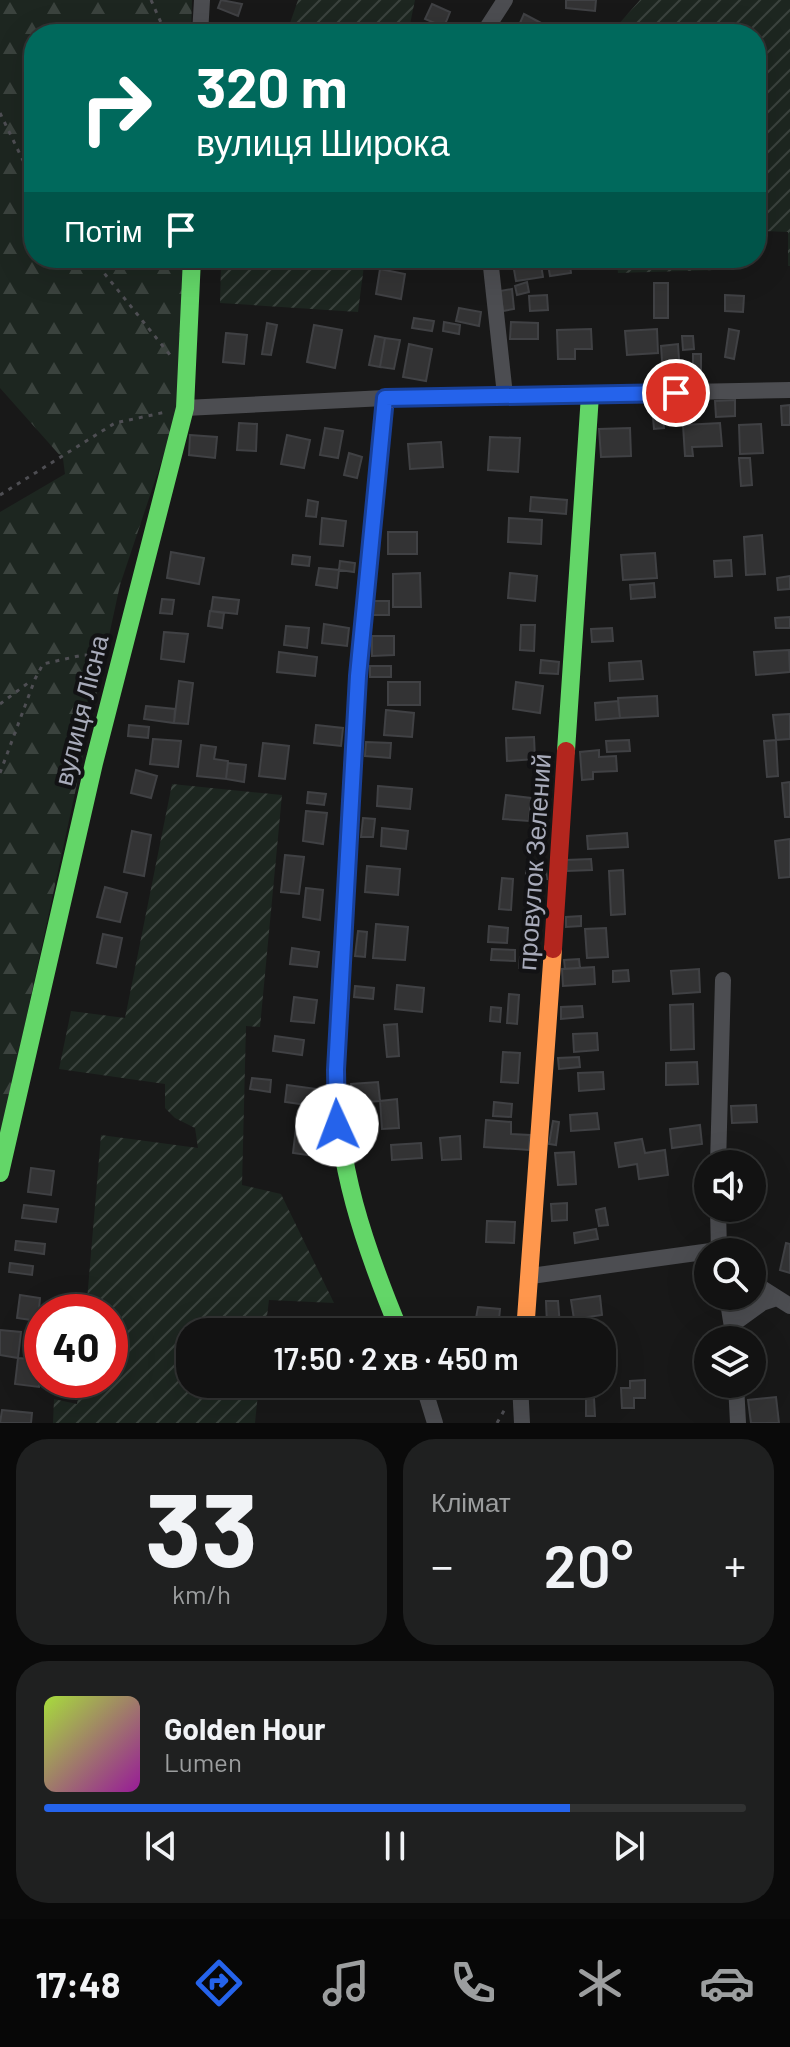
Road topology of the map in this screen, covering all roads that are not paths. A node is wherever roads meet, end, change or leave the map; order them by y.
1 (202, 0) edge
2 (505, 0) edge
3 (201, 24) edge
4 (489, 24) edge
5 (192, 268) edge
6 (491, 268) edge
7 (790, 390) edge
8 (505, 395) junction
9 (590, 395) junction
10 (385, 398) junction
11 (185, 408) junction
12 (723, 980) dead end
13 (718, 1150) edge
14 (0, 1173) edge
15 (694, 1254) edge
16 (531, 1276) junction
17 (766, 1291) edge
18 (784, 1302) edge
19 (394, 1318) edge
20 (526, 1318) edge
21 (737, 1326) edge
22 (427, 1398) edge
23 (521, 1398) edge
24 (737, 1398) edge
25 (435, 1423) edge
26 (522, 1423) edge
27 (738, 1423) edge

1 - 3 street
2 - 4 street
5 - 11 street, вулиця Лісна
6 - 8 street
7 - 9 street
8 - 9 street
8 - 10 street
9 - 16 street, провулок Зелений
10 - 11 street
10 - 19 street
11 - 14 street, вулиця Лісна
12 - 13 street
15 - 16 street
16 - 20 street, провулок Зелений
17 - 18 street
18 - 21 street
22 - 25 street
23 - 26 street
24 - 27 street

